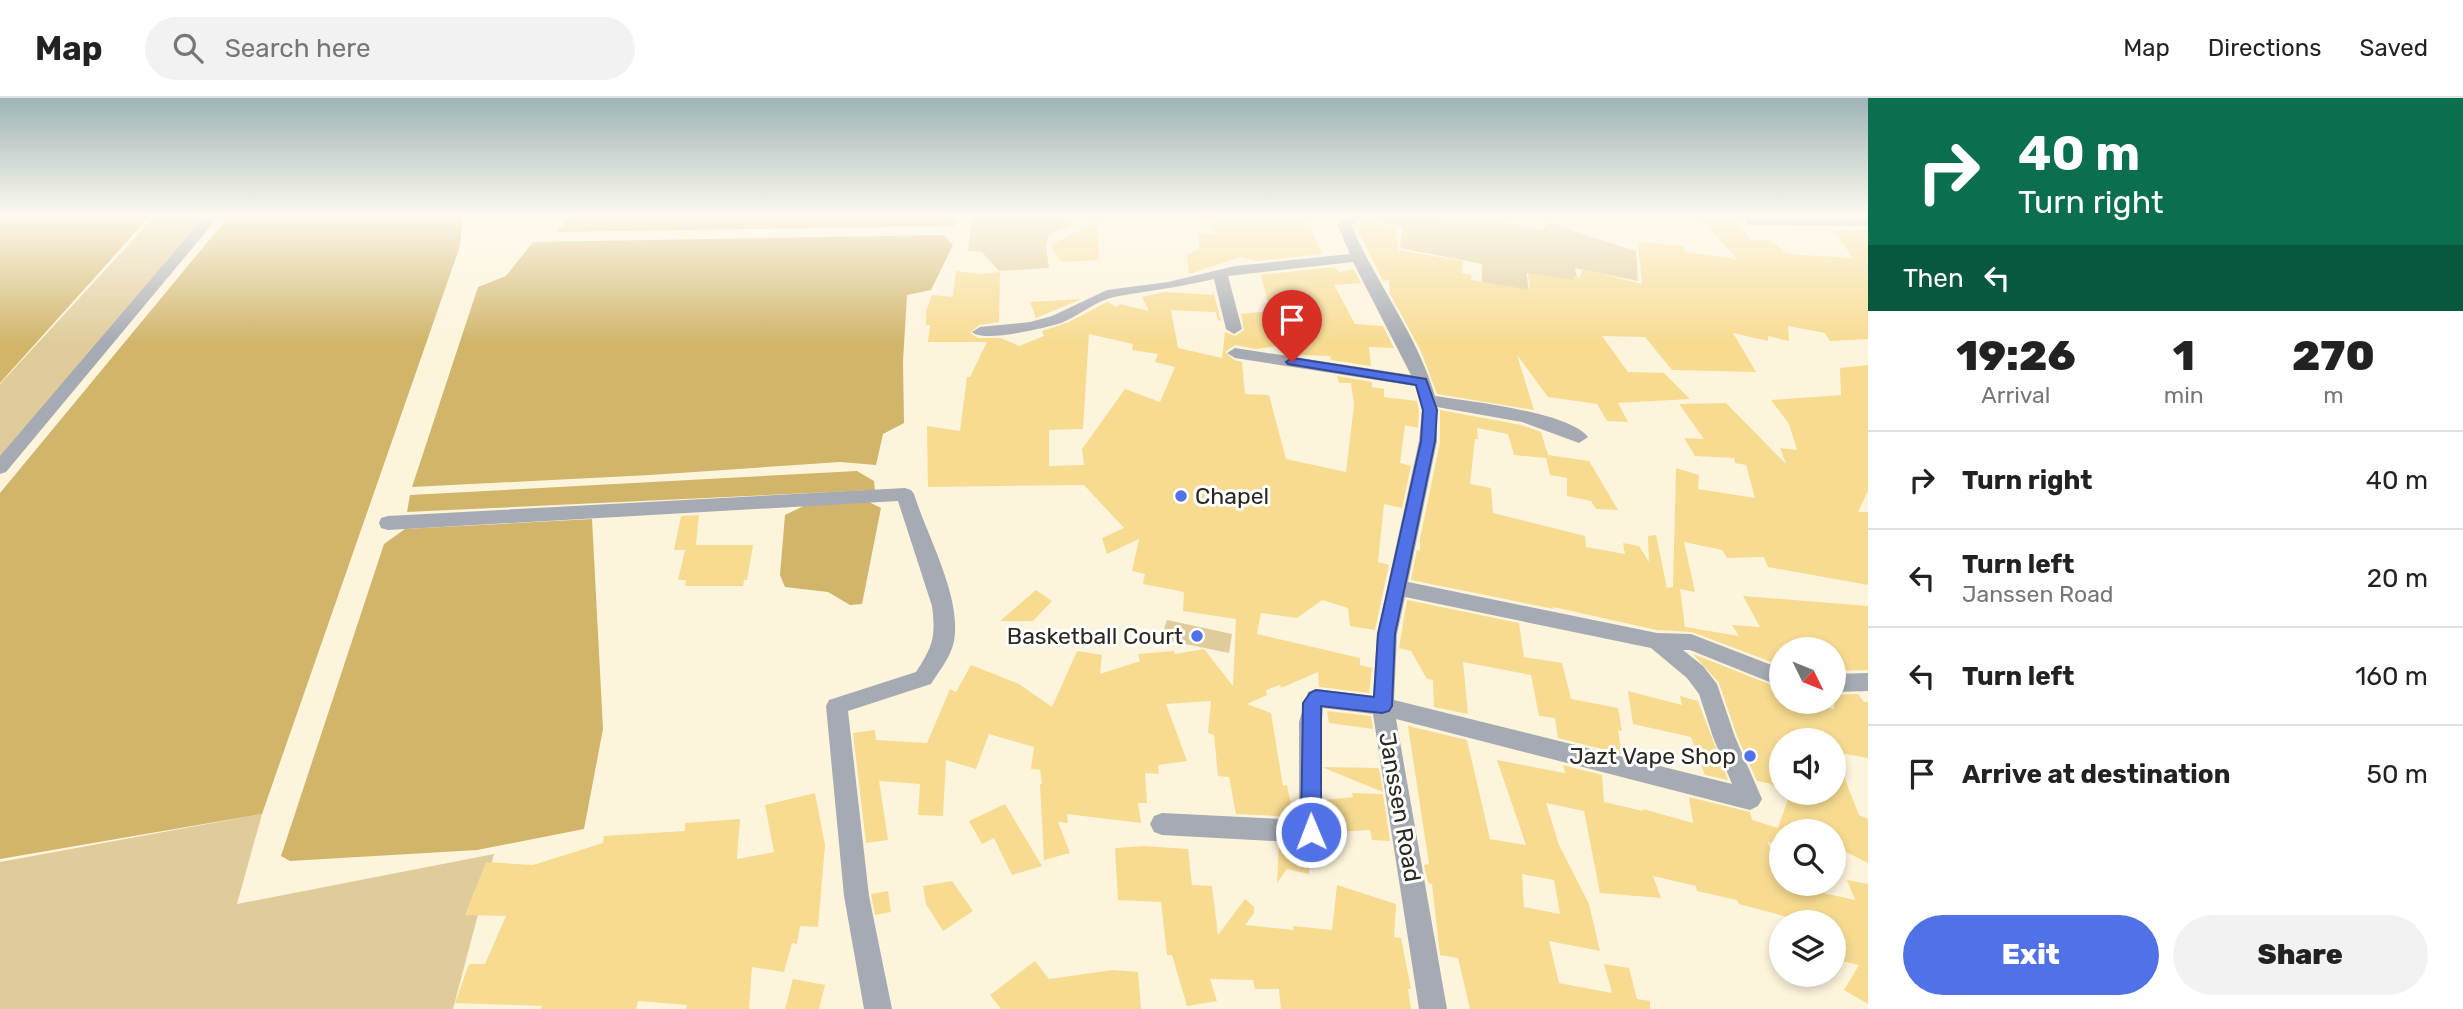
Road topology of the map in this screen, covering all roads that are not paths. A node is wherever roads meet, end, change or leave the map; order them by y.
1 (176, 259) edge
2 (1345, 259) edge
3 (1359, 259) edge
4 (1220, 273) junction
5 (1234, 329) dead end
6 (980, 332) dead end
7 (1235, 353) dead end
8 (1422, 382) junction
9 (1428, 400) junction
10 (1579, 437) dead end
11 (0, 468) edge
12 (388, 523) dead end
13 (1398, 587) junction
14 (1657, 641) junction
15 (1769, 673) edge
16 (1868, 681) edge
17 (1846, 682) edge
18 (1382, 706) junction
19 (1162, 824) dead end
20 (878, 1009) edge
21 (1433, 1009) edge

1 - 11 street
2 - 4 street
3 - 8 street, Janssen Road
4 - 5 street
4 - 6 street
7 - 8 street
8 - 9 street, Janssen Road
9 - 10 street
9 - 13 street, Janssen Road
12 - 20 street
13 - 14 street
13 - 18 street, Janssen Road
14 - 15 street
14 - 18 street
16 - 17 street
18 - 19 street
18 - 21 street, Janssen Road

